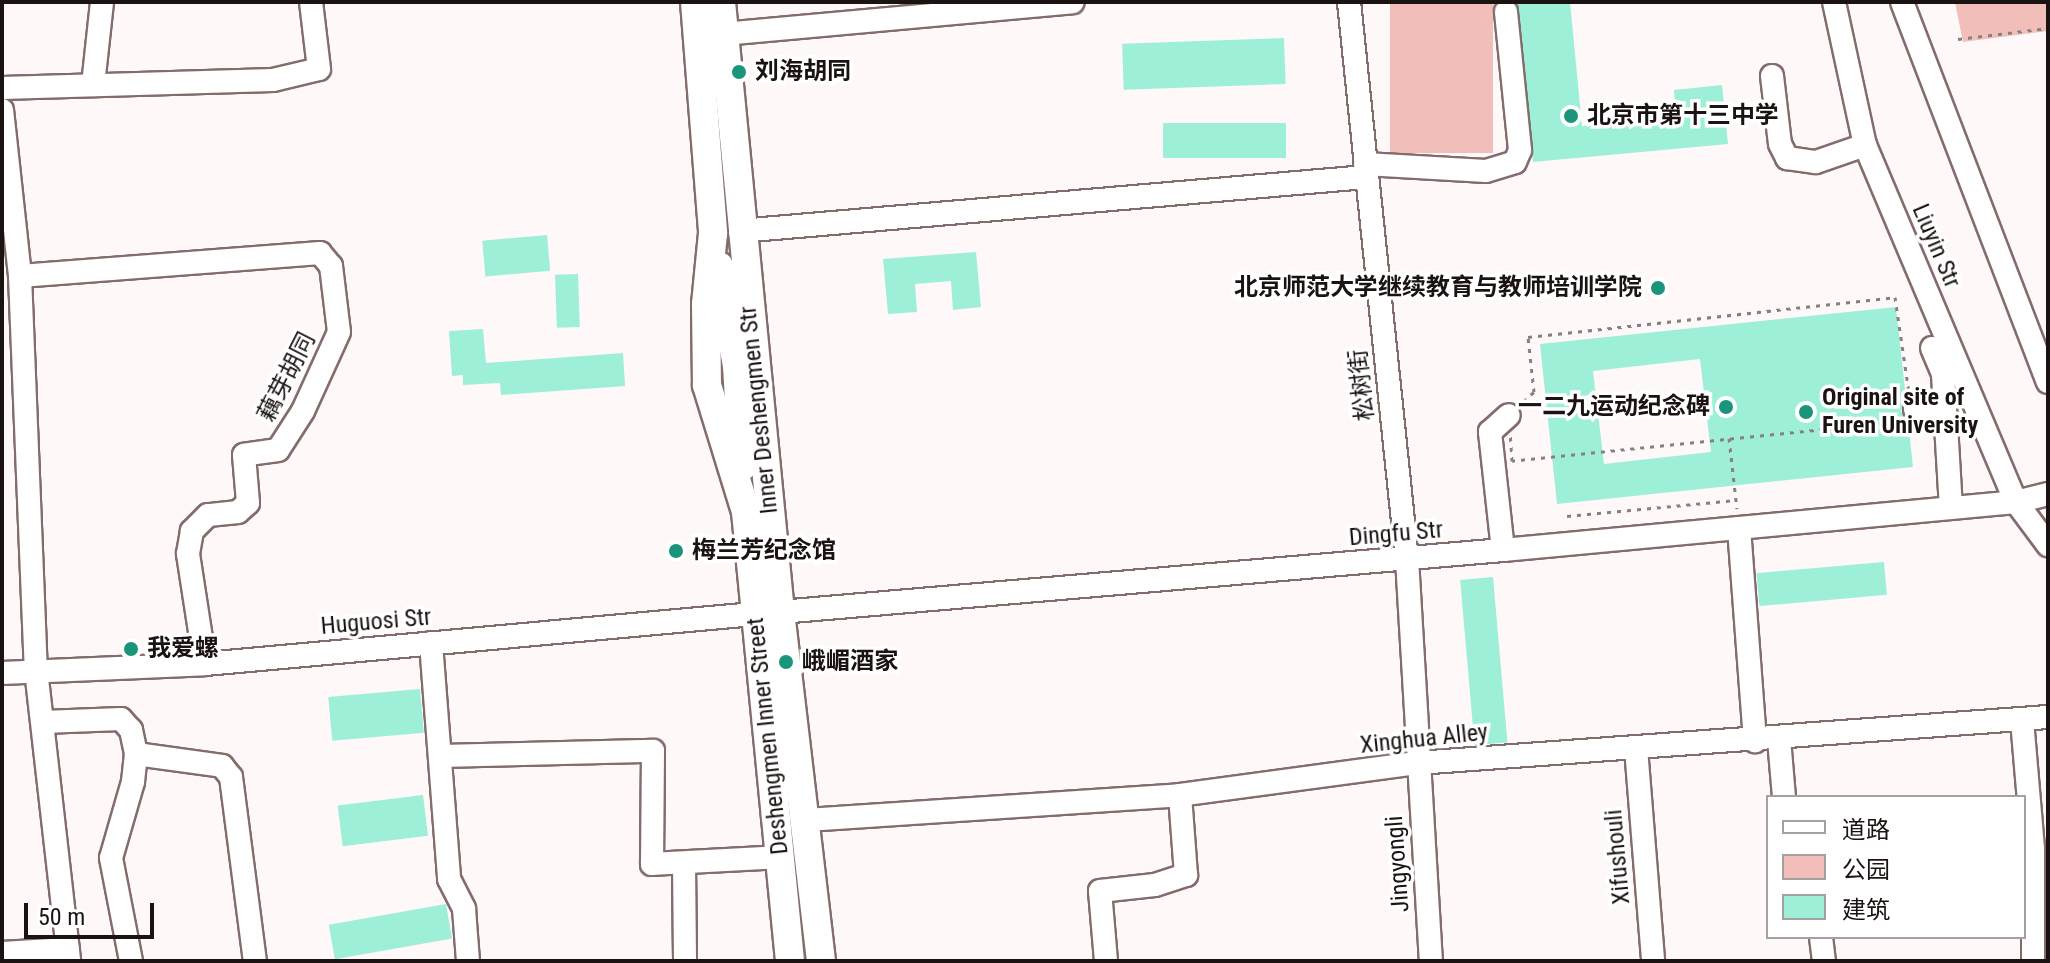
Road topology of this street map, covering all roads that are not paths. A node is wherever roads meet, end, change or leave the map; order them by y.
1 (102, 2) edge
2 (311, 2) edge
3 (695, 2) edge
4 (721, 2) edge
5 (1073, 2) edge
6 (1349, 2) edge
7 (1834, 2) edge
8 (1902, 2) edge
9 (1506, 12) dead end
10 (723, 34) junction
11 (1772, 76) dead end
12 (93, 85) junction
13 (2, 88) edge
14 (2, 110) edge
15 (1865, 145) junction
16 (1366, 170) junction
17 (727, 232) junction
18 (20, 276) junction
19 (1932, 348) dead end
20 (2048, 382) edge
21 (1945, 407) junction
22 (1915, 409) road end
23 (1509, 415) road end
24 (2048, 494) edge
25 (2016, 502) junction
26 (1951, 508) junction
27 (758, 511) junction
28 (1739, 528) junction
29 (2048, 545) edge
30 (1503, 550) junction
31 (1407, 559) junction
32 (767, 613) junction
33 (431, 643) junction
34 (205, 664) junction
35 (36, 670) junction
36 (2, 673) edge
37 (775, 686) junction
38 (2048, 717) edge
39 (2022, 720) junction
40 (43, 722) junction
41 (1779, 739) junction
42 (1755, 741) junction
43 (1636, 748) junction
44 (136, 754) junction
45 (442, 756) junction
46 (1417, 763) junction
47 (1180, 795) junction
48 (1784, 795) edge
49 (806, 820) junction
50 (781, 857) junction
51 (684, 863) junction
52 (1821, 939) edge
53 (2, 953) edge
54 (69, 955) edge
55 (131, 961) edge
56 (255, 961) edge
57 (468, 961) edge
58 (685, 961) edge
59 (790, 961) edge
60 (821, 961) edge
61 (1106, 961) edge
62 (1431, 961) edge
63 (1653, 961) edge
64 (1824, 961) edge
65 (2033, 961) edge

1 - 12 street
2 - 12 street
3 - 17 main road, Deshengmen Inner Street
4 - 10 main road, Inner Deshengmen Str
5 - 10 street
6 - 16 street, 松树街
7 - 15 street, Liuyin Str
8 - 20 street
9 - 16 street
10 - 17 main road, Inner Deshengmen Str
11 - 15 street
12 - 13 street
14 - 18 street
15 - 25 street, Liuyin Str
16 - 17 street
16 - 31 street, 松树街
17 - 27 main road, Inner Deshengmen Str
17 - 27 main road, Deshengmen Inner Street
18 - 34 street, 藕芽胡同
18 - 35 street
19 - 21 street
21 - 22 street
21 - 26 street
23 - 30 street
24 - 25 street, Dingfu Str
25 - 26 street, Dingfu Str
25 - 29 street, Liuyin Str
26 - 28 street, Dingfu Str
27 - 32 main road, Deshengmen Inner Street
28 - 30 street, Dingfu Str
28 - 42 street
30 - 31 street, Dingfu Str
31 - 32 street, Dingfu Str
31 - 46 street, 松树街
32 - 33 street, Huguosi Str
32 - 37 main road, Deshengmen Inner Street
33 - 34 street, Huguosi Str
33 - 45 street
34 - 35 street, Huguosi Str
35 - 36 street, Huguosi Str
35 - 40 street
37 - 49 main road
37 - 50 main road, Deshengmen Inner Street
38 - 39 street, Xinghua Alley
39 - 41 street, Xinghua Alley
39 - 65 street
40 - 44 street
40 - 54 street
41 - 42 street, Xinghua Alley
41 - 48 street
42 - 43 street, Xinghua Alley
43 - 46 street, Xinghua Alley
43 - 63 street, Xifushouli
44 - 55 street
44 - 56 street
45 - 51 street
45 - 57 street
46 - 47 street, Xinghua Alley
46 - 62 street, Jingyongli
47 - 49 street, Xinghua Alley
47 - 61 street
49 - 60 main road
50 - 51 street
50 - 59 main road, Deshengmen Inner Street
51 - 58 street
52 - 64 street
53 - 54 street

